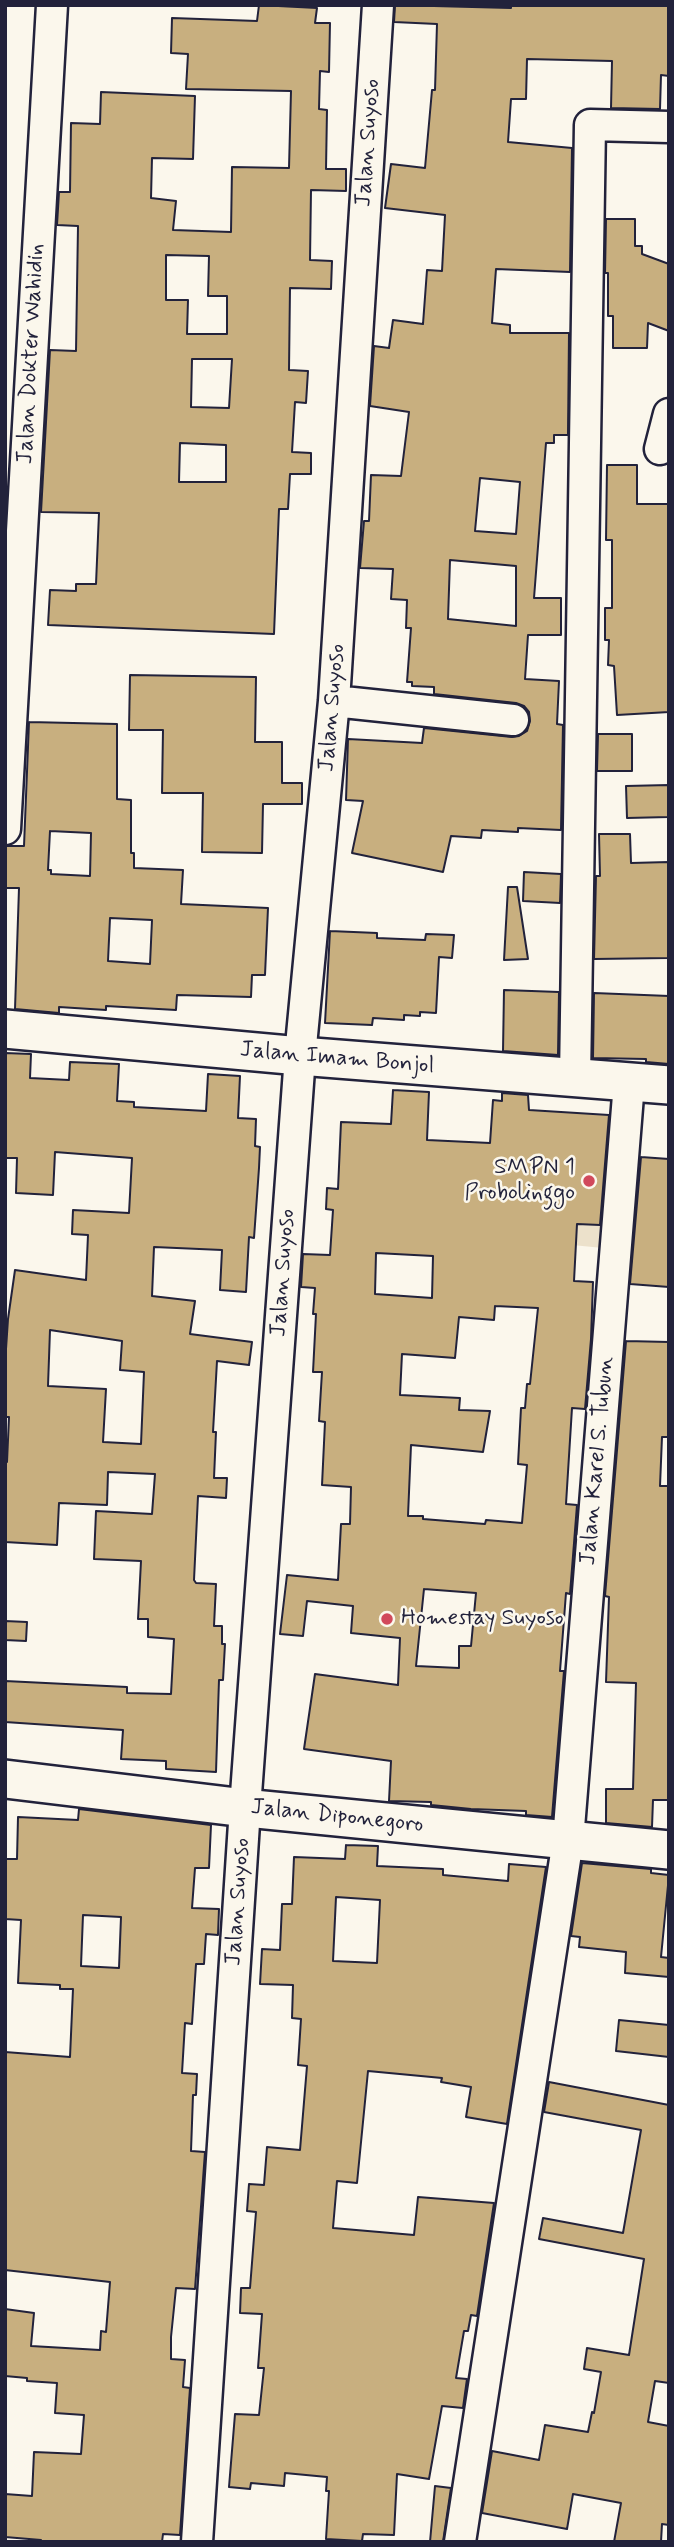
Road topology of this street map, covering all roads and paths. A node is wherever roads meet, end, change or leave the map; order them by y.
1 (52, 5) edge
2 (378, 5) edge
3 (669, 127) edge
4 (669, 414) edge
5 (660, 449) dead end
6 (334, 701) junction
7 (513, 720) dead end
8 (5, 829) edge
9 (5, 1029) edge
10 (300, 1056) junction
11 (575, 1078) junction
12 (629, 1083) junction
13 (669, 1085) edge
14 (5, 1779) edge
15 (245, 1808) junction
16 (568, 1840) junction
17 (669, 1850) edge
18 (198, 2542) edge
19 (460, 2542) edge

1 - 8 street, Jalan Dokter Wahidin
2 - 6 street, Jalan Suyoso
3 - 11 street
4 - 5 street
6 - 7 street
6 - 10 street, Jalan Suyoso
9 - 10 street, Jalan Imam Bonjol
10 - 11 street, Jalan Imam Bonjol
10 - 15 street, Jalan Suyoso
11 - 12 street, Jalan Imam Bonjol
12 - 13 street, Jalan Imam Bonjol
12 - 16 street, Jalan Karel S. Tubun
14 - 15 street, Jalan Diponegoro
15 - 16 street, Jalan Diponegoro
15 - 18 street, Jalan Suyoso
16 - 17 street, Jalan Diponegoro
16 - 19 street, Jalan Karel S. Tubun

